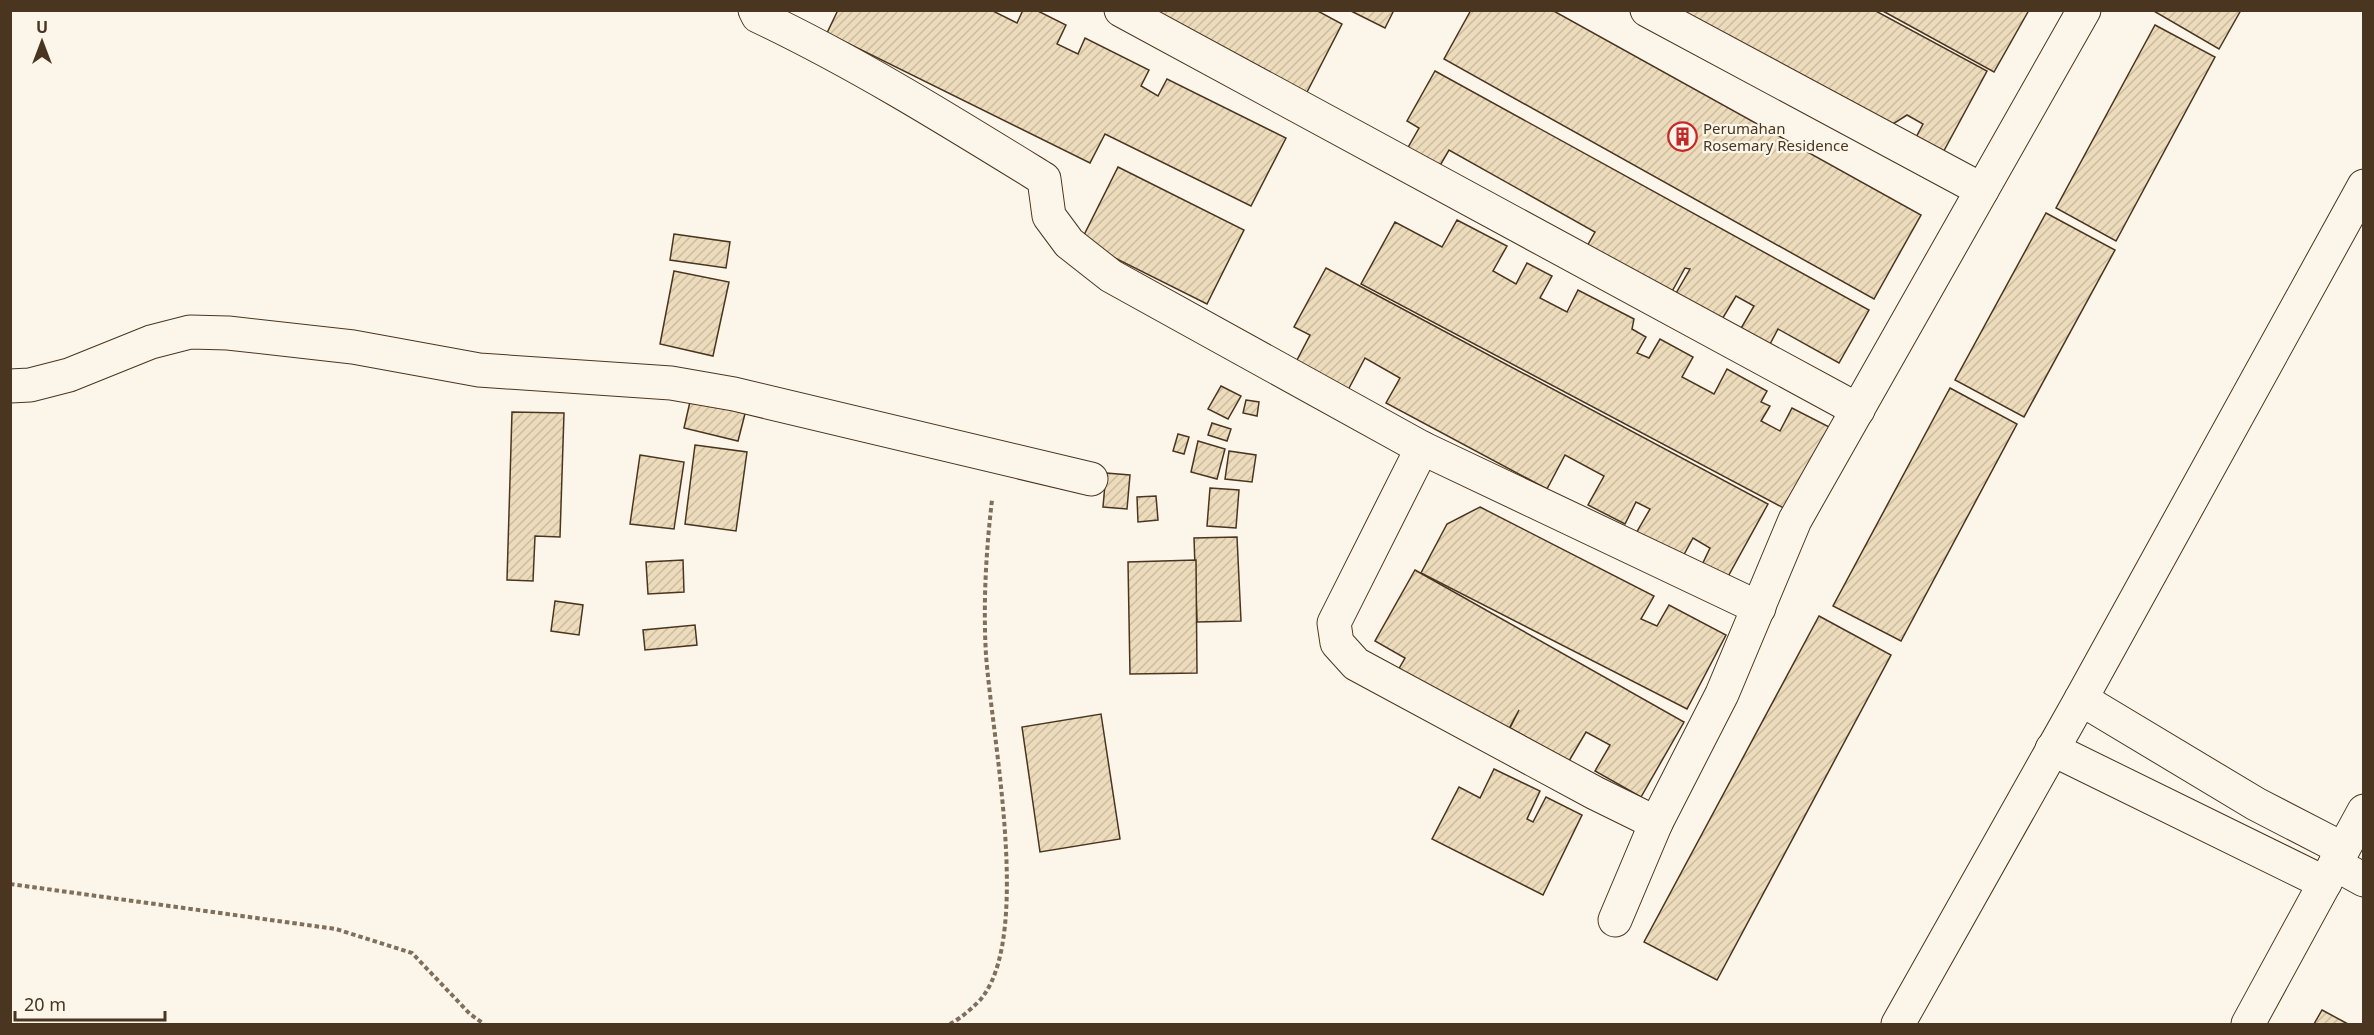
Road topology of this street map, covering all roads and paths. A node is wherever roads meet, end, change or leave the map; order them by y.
1 (754, 10) edge
2 (1121, 10) edge
3 (1647, 10) edge
4 (2084, 10) edge
5 (2364, 186) edge
6 (1982, 190) junction
7 (10, 386) edge
8 (1858, 410) junction
9 (1422, 448) junction
10 (996, 458) junction
11 (1091, 479) dead end
12 (1759, 608) junction
13 (2080, 699) junction
14 (2052, 749) junction
15 (2364, 811) edge
16 (1656, 823) junction
17 (2334, 866) junction
18 (2364, 880) edge
19 (10, 884) edge
20 (1615, 920) dead end
21 (484, 1024) edge
22 (950, 1024) edge
23 (1898, 1024) edge
24 (2248, 1024) edge

1 - 9 street
2 - 8 street
3 - 6 street
4 - 6 street
5 - 13 street
6 - 8 street
7 - 10 street
8 - 12 street
9 - 12 street
9 - 16 street
10 - 11 street
10 - 22 path
12 - 16 street
13 - 14 street
13 - 17 street
14 - 17 street
14 - 23 street
15 - 17 street
16 - 20 street
17 - 18 street
17 - 24 street
19 - 21 path

